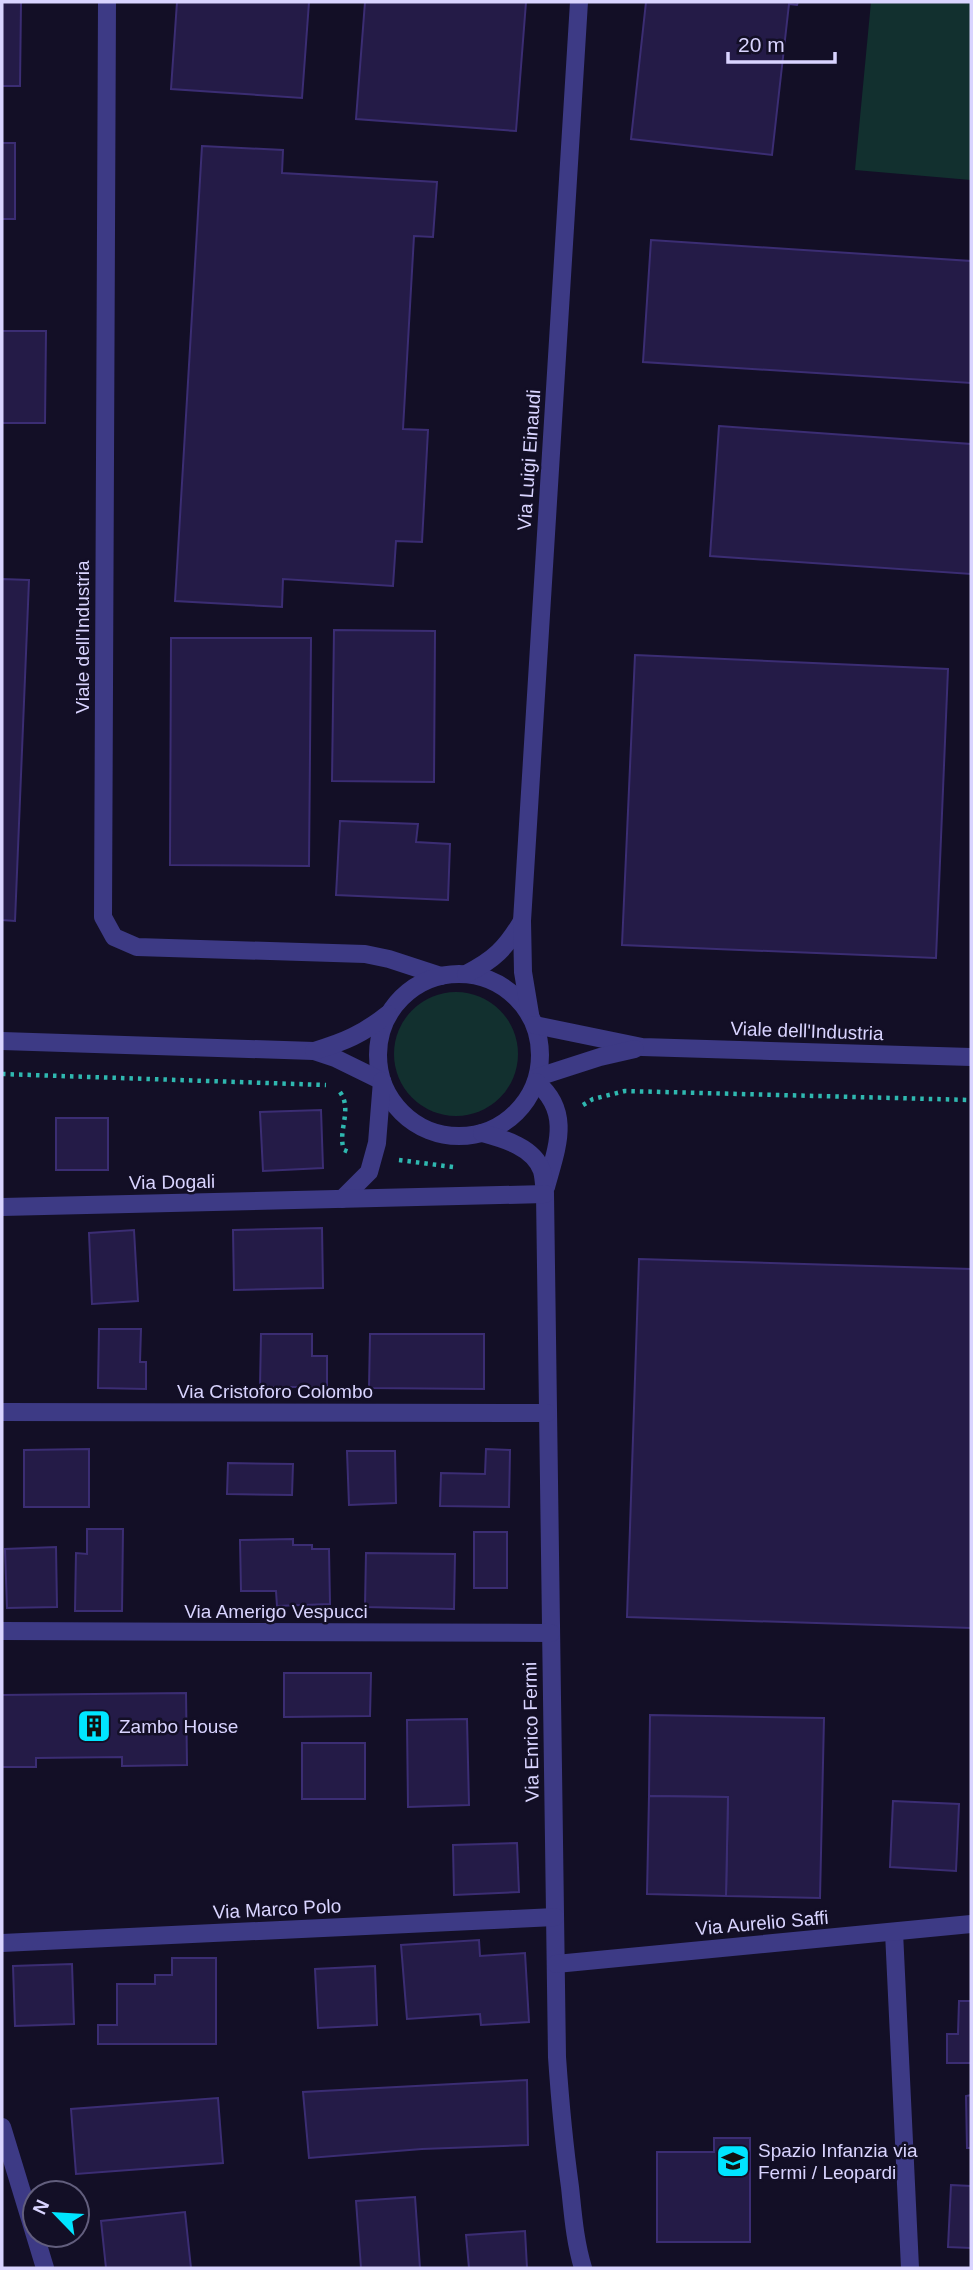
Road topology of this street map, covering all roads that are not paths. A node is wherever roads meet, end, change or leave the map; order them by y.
1 (107, 2) edge
2 (579, 2) edge
3 (522, 921) junction
4 (466, 974) junction
5 (441, 975) junction
6 (389, 1013) junction
7 (533, 1019) junction
8 (2, 1041) edge
9 (642, 1047) junction
10 (314, 1051) junction
11 (971, 1057) edge
12 (537, 1079) junction
13 (382, 1082) junction
14 (482, 1133) junction
15 (545, 1194) junction
16 (342, 1199) junction
17 (2, 1207) edge
18 (2, 1412) edge
19 (547, 1413) junction
20 (2, 1631) edge
21 (551, 1633) junction
22 (555, 1917) junction
23 (971, 1924) edge
24 (894, 1931) junction
25 (2, 1943) edge
26 (556, 1964) junction
27 (2, 2127) edge
28 (45, 2268) edge
29 (583, 2268) edge
30 (910, 2268) edge

1 - 5 street, Viale dell'Industria
2 - 3 street, Via Luigi Einaudi
3 - 4 street
3 - 7 street, Via Luigi Einaudi
4 - 5 street
4 - 7 street
5 - 6 street
6 - 10 street
6 - 13 street
7 - 9 street, Viale dell'Industria
7 - 12 street
8 - 10 street
9 - 11 street, Viale dell'Industria
9 - 12 street, Viale dell'Industria
10 - 13 street
12 - 14 street
12 - 15 street, Via Enrico Fermi
13 - 14 street
13 - 16 street
14 - 15 street, Via Enrico Fermi
15 - 16 street, Via Dogali
15 - 19 street, Via Enrico Fermi
16 - 17 street, Via Dogali
18 - 19 street, Via Cristoforo Colombo
19 - 21 street, Via Enrico Fermi
20 - 21 street, Via Amerigo Vespucci
21 - 22 street, Via Enrico Fermi
22 - 25 street, Via Marco Polo
22 - 26 street, Via Enrico Fermi
23 - 24 street, Via Aurelio Saffi
24 - 26 street, Via Aurelio Saffi
24 - 30 street
26 - 29 street, Via Enrico Fermi
27 - 28 street

